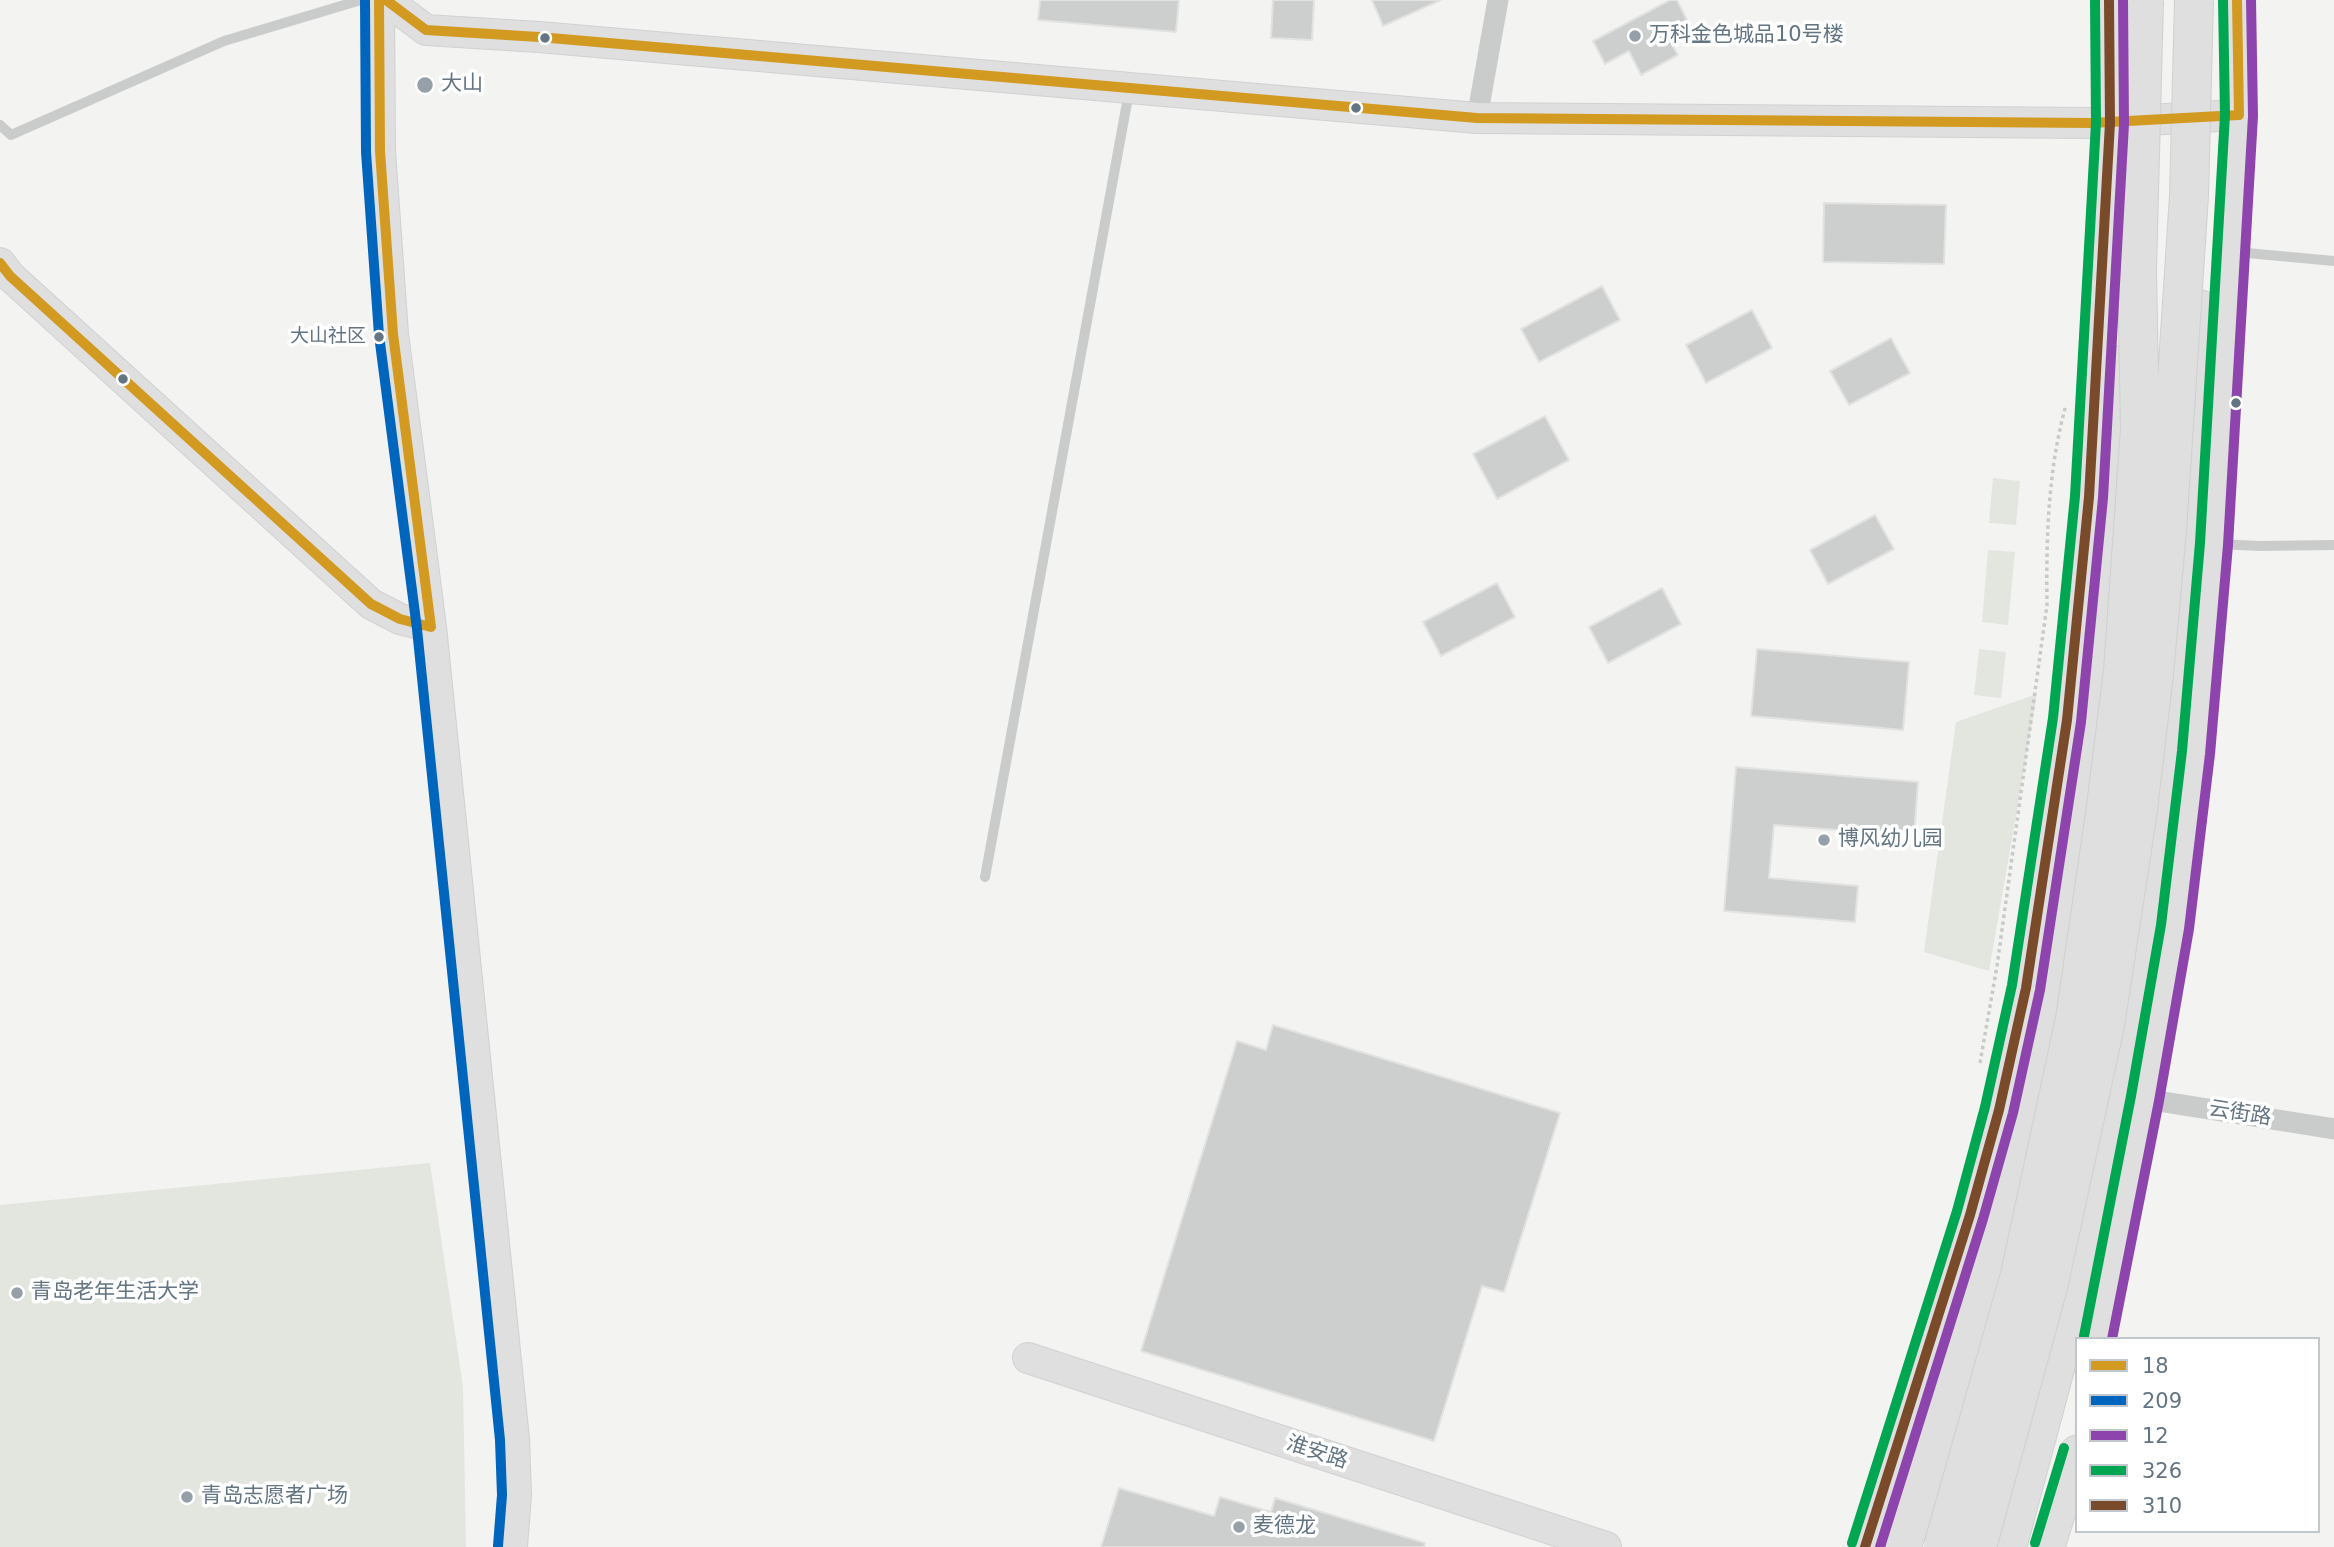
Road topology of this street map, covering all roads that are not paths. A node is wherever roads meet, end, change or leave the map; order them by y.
1 (361, 0) edge
2 (379, 0) edge
3 (386, 0) edge
4 (1498, 0) edge
5 (2109, 0) edge
6 (2144, 0) edge
7 (2193, 0) edge
8 (2237, 0) edge
9 (1130, 89) junction
10 (2239, 115) junction
11 (1477, 118) junction
12 (2110, 123) junction
13 (0, 125) edge
14 (2189, 196) junction
15 (2231, 252) junction
16 (2334, 261) edge
17 (0, 264) edge
18 (2137, 270) junction
19 (2214, 544) junction
20 (2334, 545) edge
21 (431, 627) junction
22 (985, 877) dead end
23 (2145, 1099) junction
24 (2334, 1129) edge
25 (2098, 1337) edge
26 (1028, 1359) dead end
27 (2075, 1459) edge
28 (1903, 1546) edge
29 (512, 1547) edge
30 (1606, 1547) edge
31 (1865, 1547) edge
32 (1943, 1547) edge
33 (1977, 1547) edge
34 (2007, 1547) edge
35 (2048, 1547) edge

1 - 13 lane
2 - 21 street
3 - 9 street
4 - 11 street
5 - 12 main road
6 - 18 highway, bridge
7 - 14 highway, bridge
8 - 10 main road
9 - 11 street
9 - 22 lane
10 - 12 street
10 - 15 main road
11 - 12 street
12 - 31 main road
14 - 33 highway, bridge
14 - 34 highway, bridge
15 - 16 lane
15 - 19 main road
17 - 21 street
18 - 28 highway, bridge
18 - 32 highway, bridge
19 - 20 lane
19 - 23 main road
21 - 29 street
23 - 24 street, 云街路
23 - 25 main road
26 - 30 street, 淮安路
27 - 35 main road

